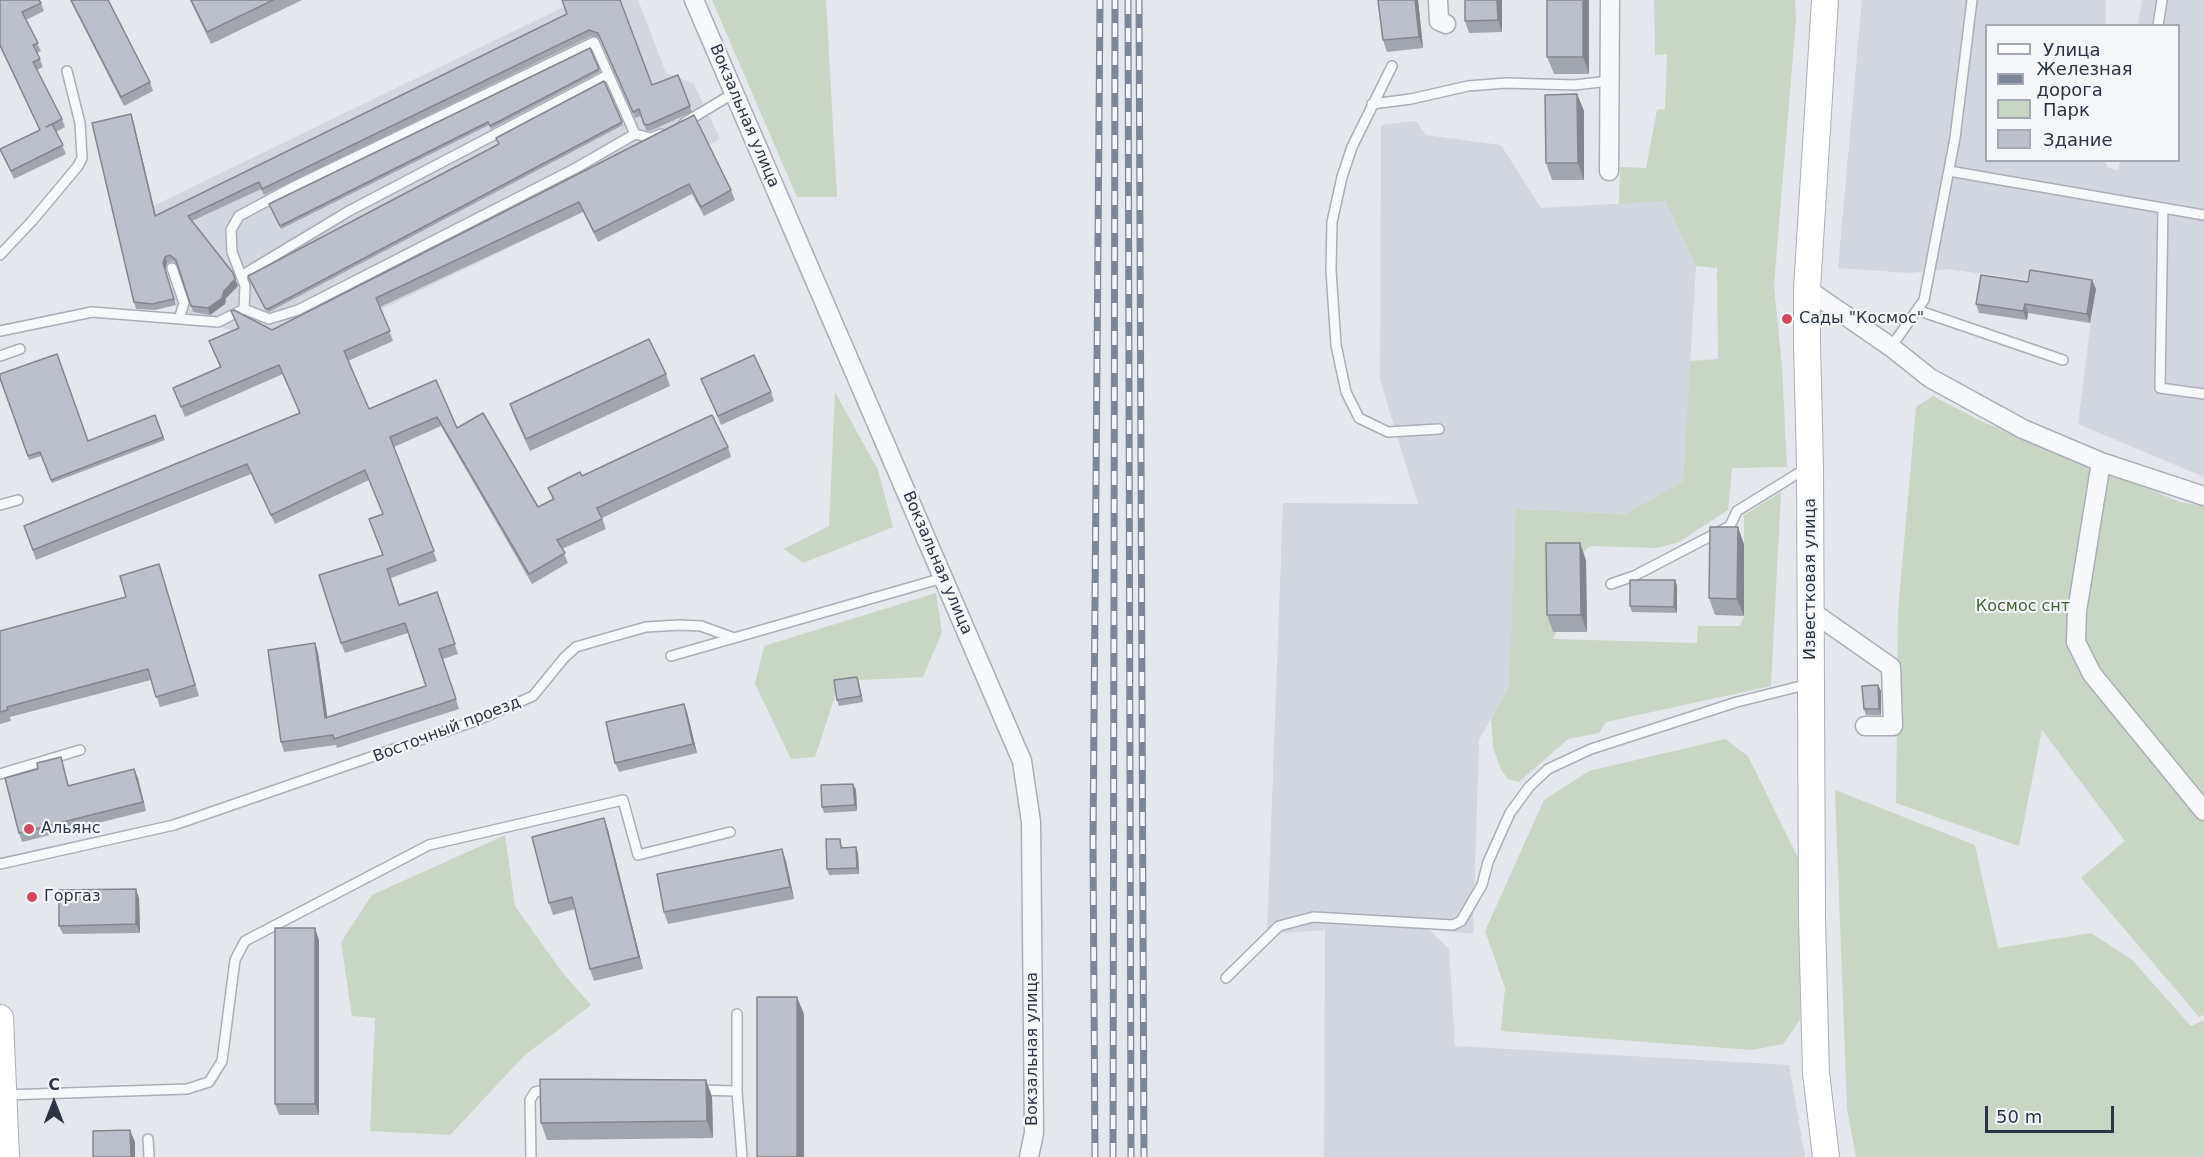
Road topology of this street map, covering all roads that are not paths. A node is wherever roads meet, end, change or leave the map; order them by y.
1 (694, 0) edge
2 (1438, 0) edge
3 (1446, 0) edge
4 (1610, 0) edge
5 (1825, 0) edge
6 (1972, 0) edge
7 (2162, 0) edge
8 (2158, 24) edge
9 (1392, 66) dead end
10 (67, 71) dead end
11 (608, 75) junction
12 (1609, 81) junction
13 (734, 93) junction
14 (1372, 104) junction
15 (634, 134) junction
16 (1609, 171) dead end
17 (1949, 171) junction
18 (2163, 208) junction
19 (2204, 215) edge
20 (0, 255) edge
21 (172, 268) edge
22 (241, 276) junction
23 (1807, 289) junction
24 (244, 309) junction
25 (1917, 310) junction
26 (178, 319) junction
27 (0, 331) edge
28 (1891, 347) junction
29 (20, 349) dead end
30 (0, 356) edge
31 (2063, 360) dead end
32 (2204, 394) edge
33 (1439, 429) dead end
34 (2101, 462) junction
35 (1810, 466) junction
36 (2204, 496) edge
37 (18, 500) dead end
38 (0, 505) edge
39 (943, 578) junction
40 (1611, 584) dead end
41 (1811, 611) junction
42 (734, 638) junction
43 (671, 656) dead end
44 (1811, 683) junction
45 (1865, 726) dead end
46 (80, 750) dead end
47 (0, 774) edge
48 (2204, 811) edge
49 (730, 832) dead end
50 (0, 864) edge
51 (1226, 978) dead end
52 (736, 1014) dead end
53 (0, 1018) edge
54 (567, 1088) edge
55 (692, 1090) edge
56 (737, 1091) junction
57 (3, 1095) junction
58 (148, 1139) dead end
59 (6, 1157) edge
60 (149, 1157) edge
61 (531, 1157) edge
62 (742, 1157) edge
63 (1029, 1157) edge
64 (1826, 1157) edge

1 - 13 street, Вокзальная улица
2 - 3 street
4 - 12 street
5 - 23 main road, Известковая улица
6 - 17 lane
7 - 8 lane
9 - 14 lane
10 - 20 lane
11 - 15 lane
11 - 22 lane
11 - 22 lane
12 - 14 lane
12 - 16 street
13 - 15 lane
13 - 39 street, Вокзальная улица
14 - 33 lane
15 - 24 lane
17 - 18 lane
17 - 25 lane
18 - 19 lane
18 - 32 lane
21 - 26 lane
22 - 24 lane
23 - 28 street
23 - 35 main road, Известковая улица
24 - 26 lane
25 - 28 lane
25 - 31 lane
26 - 27 lane
28 - 34 street
29 - 30 lane
34 - 36 street
34 - 48 street
35 - 40 lane
35 - 41 main road, Известковая улица
37 - 38 lane
39 - 42 lane
39 - 63 street, Вокзальная улица
41 - 44 main road, Известковая улица
41 - 45 street
42 - 43 lane
42 - 50 lane, Восточный проезд
44 - 51 lane
44 - 64 main road, Известковая улица
46 - 47 lane
49 - 57 lane
52 - 56 lane
53 - 57 main road
54 - 61 lane
55 - 56 lane
56 - 62 lane
57 - 59 main road
58 - 60 lane

